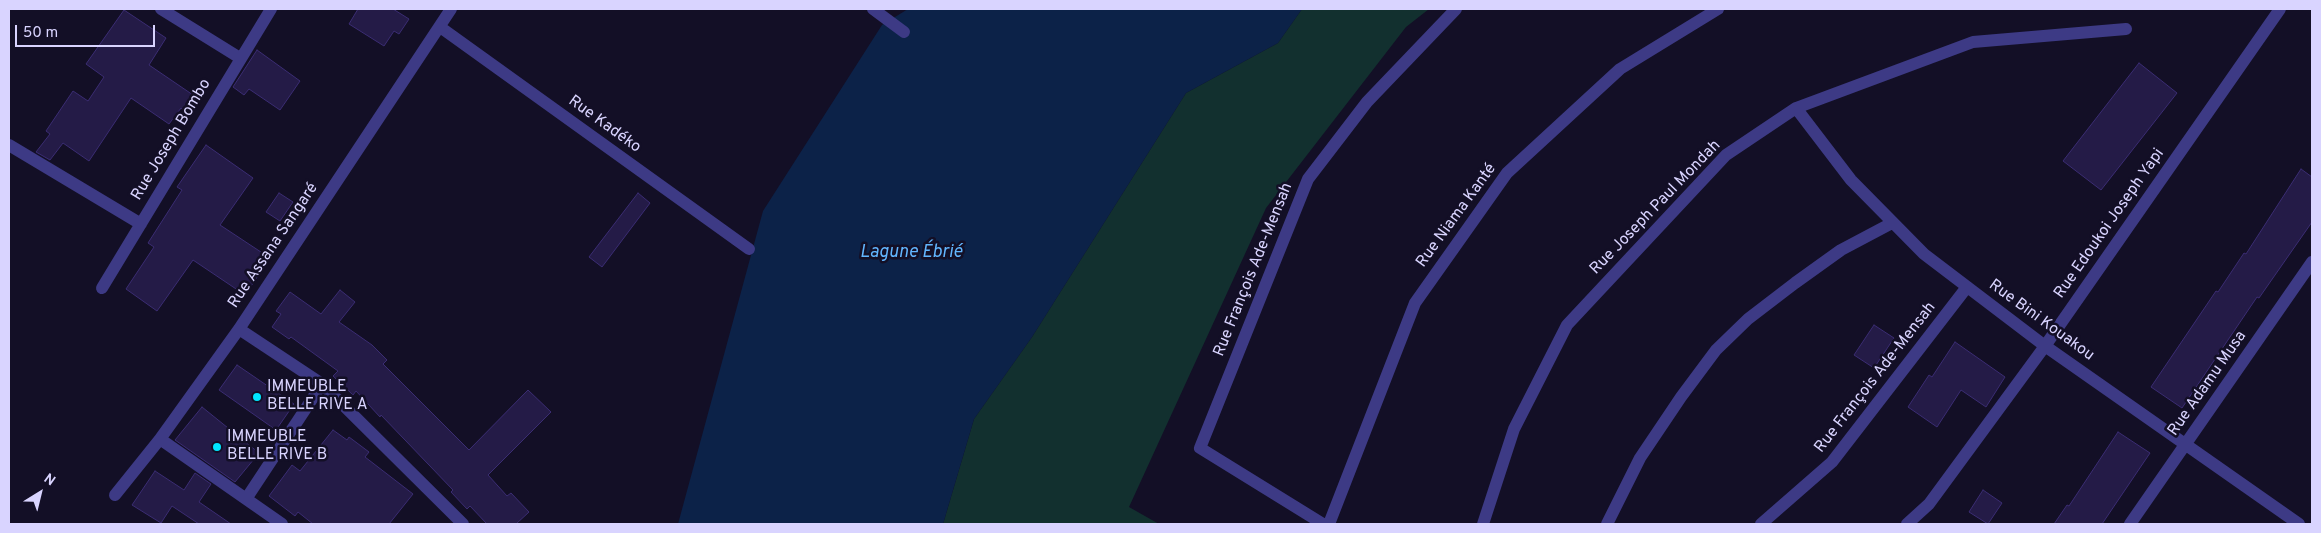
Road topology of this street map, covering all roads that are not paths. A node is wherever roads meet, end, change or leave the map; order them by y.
1 (161, 9) edge
2 (272, 9) edge
3 (451, 9) edge
4 (873, 9) edge
5 (1456, 9) edge
6 (1718, 9) edge
7 (2280, 9) edge
8 (440, 27) junction
9 (2126, 29) dead end
10 (904, 32) dead end
11 (240, 58) junction
12 (1796, 108) junction
13 (9, 146) edge
14 (1892, 223) junction
15 (141, 224) junction
16 (749, 250) dead end
17 (2312, 262) edge
18 (1967, 287) junction
19 (102, 288) dead end
20 (239, 329) junction
21 (2045, 346) junction
22 (322, 384) junction
23 (160, 439) junction
24 (2186, 444) junction
25 (115, 495) dead end
26 (246, 499) junction
27 (282, 524) edge
28 (463, 524) edge
29 (1323, 524) edge
30 (1329, 524) edge
31 (1483, 524) edge
32 (1607, 524) edge
33 (1761, 524) edge
34 (1907, 524) edge
35 (2130, 524) edge
36 (2299, 524) edge

1 - 11 street
2 - 11 street, Rue Joseph Bombo
3 - 8 street, Rue Assana Sangaré
4 - 10 street
5 - 29 street, Rue François Ade-Mensah
6 - 30 street, Rue Niama Kanté
7 - 21 street, Rue Edoukoi Joseph Yapi
8 - 16 street, Rue Kadéko
8 - 20 street, Rue Assana Sangaré
9 - 12 street, Rue Joseph Paul Mondah
11 - 15 street, Rue Joseph Bombo
12 - 14 street, Rue Bini Kouakou
12 - 31 street, Rue Joseph Paul Mondah
13 - 15 street
14 - 18 street, Rue Bini Kouakou
14 - 32 street
15 - 19 street, Rue Joseph Bombo
17 - 24 street, Rue Adamu Musa
18 - 21 street, Rue Bini Kouakou
18 - 33 street, Rue François Ade-Mensah
20 - 22 street
20 - 23 street, Rue Assana Sangaré
21 - 24 street, Rue Bini Kouakou
21 - 34 street, Rue Edoukoi Joseph Yapi
22 - 26 street
22 - 28 street
23 - 25 street, Rue Assana Sangaré
23 - 26 street
24 - 35 street, Rue Adamu Musa
24 - 36 street, Rue Bini Kouakou
26 - 27 street

